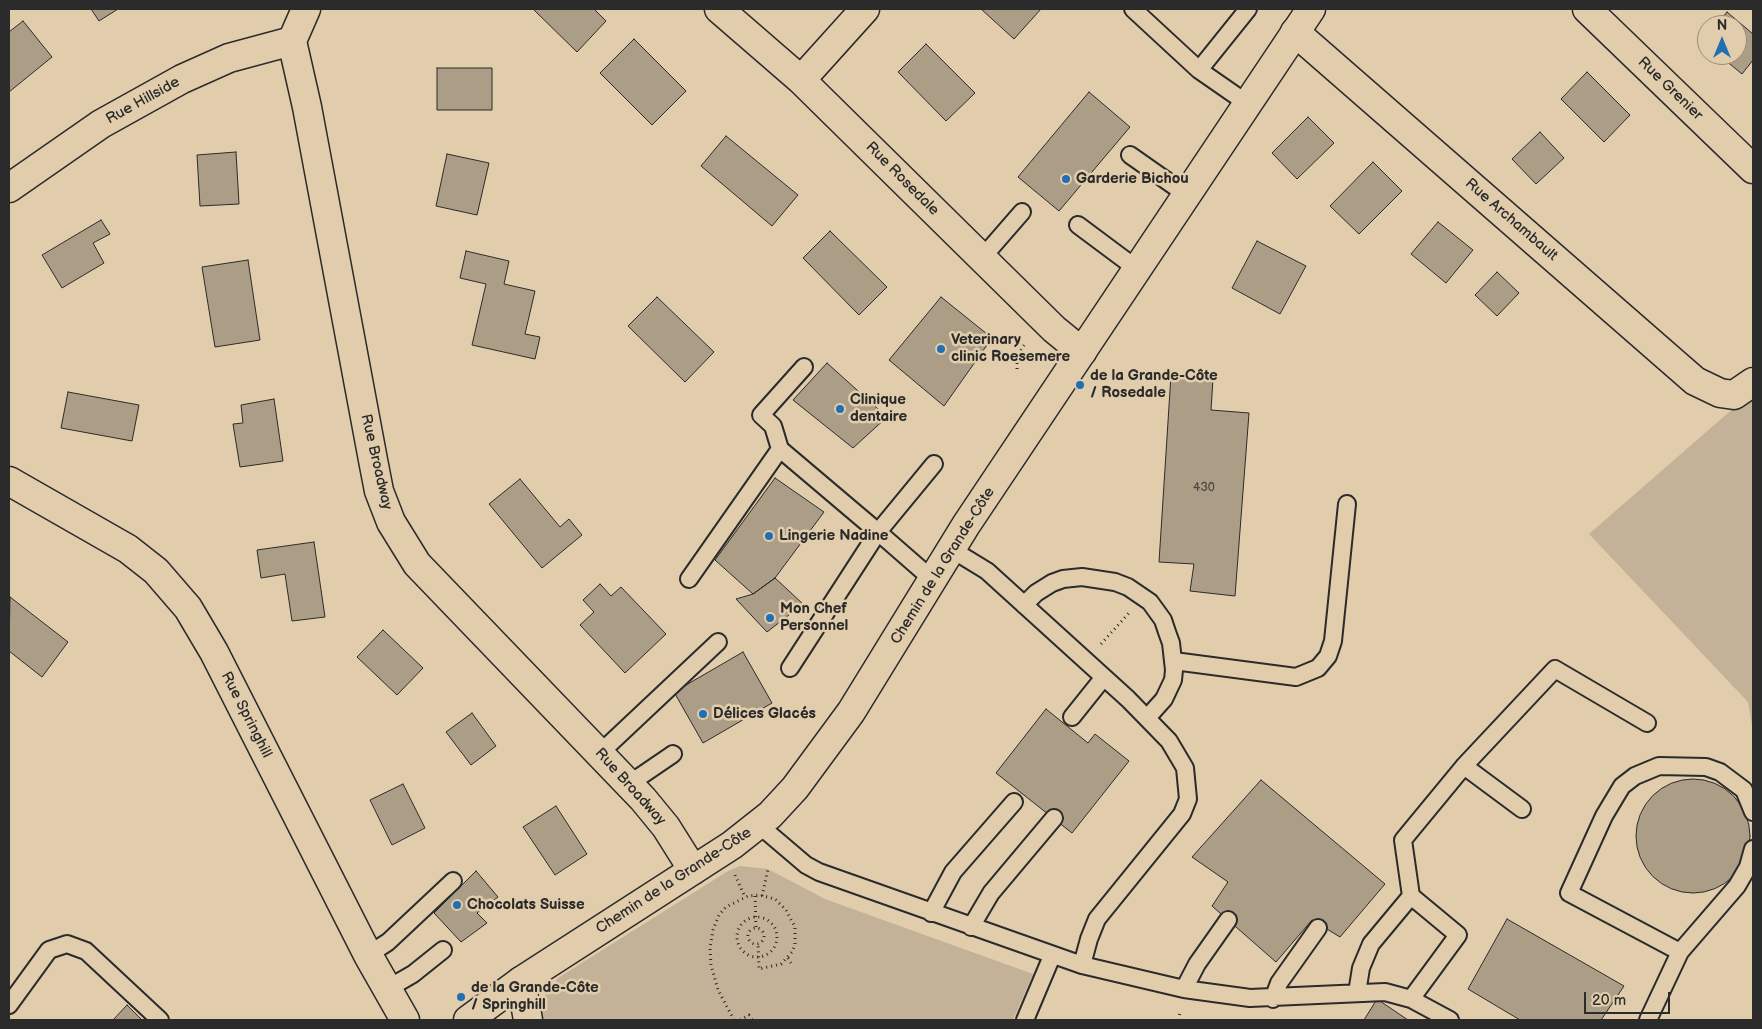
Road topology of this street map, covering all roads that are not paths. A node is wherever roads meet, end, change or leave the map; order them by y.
1 (306, 9) edge
2 (719, 9) edge
3 (865, 9) edge
4 (1133, 9) edge
5 (1248, 9) edge
6 (1311, 9) edge
7 (1587, 9) edge
8 (1295, 32) junction
9 (292, 41) junction
10 (1199, 70) junction
11 (801, 80) junction
12 (1248, 104) junction
13 (1130, 155) dead end
14 (1753, 169) edge
15 (9, 188) edge
16 (1187, 195) junction
17 (1022, 212) dead end
18 (1078, 225) dead end
19 (982, 258) junction
20 (1137, 269) junction
21 (1082, 352) junction
22 (804, 367) dead end
23 (1744, 389) edge
24 (780, 449) junction
25 (934, 464) dead end
26 (9, 481) edge
27 (1347, 504) dead end
28 (878, 532) junction
29 (951, 549) junction
30 (689, 578) dead end
31 (933, 580) junction
32 (1024, 605) junction
33 (718, 642) dead end
34 (1174, 662) junction
35 (790, 668) dead end
36 (1104, 677) junction
37 (1072, 717) dead end
38 (1147, 718) junction
39 (1647, 724) dead end
40 (600, 753) junction
41 (673, 754) dead end
42 (1464, 766) junction
43 (629, 784) junction
44 (1014, 802) dead end
45 (1522, 809) dead end
46 (1753, 812) edge
47 (1054, 818) dead end
48 (759, 824) junction
49 (1753, 850) edge
50 (693, 870) junction
51 (453, 881) dead end
52 (1411, 896) junction
53 (931, 913) junction
54 (1228, 920) dead end
55 (971, 926) junction
56 (1318, 928) dead end
57 (443, 950) dead end
58 (1680, 952) junction
59 (368, 955) junction
60 (1052, 956) junction
61 (1082, 965) junction
62 (522, 981) junction
63 (387, 989) junction
64 (1184, 989) junction
65 (1357, 993) junction
66 (1273, 999) junction
67 (1411, 1000) junction
68 (9, 1005) edge
69 (160, 1020) edge
70 (405, 1020) edge
71 (468, 1020) edge
72 (528, 1020) edge
73 (1025, 1020) edge
74 (1450, 1020) edge
75 (1648, 1020) edge

1 - 9 street
2 - 11 street, Rue Rosedale
3 - 11 street
4 - 10 lane
5 - 10 lane
6 - 8 street, Chemin de la Grande-Côte
7 - 14 street, Rue Grenier
8 - 12 street, Chemin de la Grande-Côte
8 - 23 street, Rue Archambault
9 - 15 street, Rue Hillside
9 - 40 street, Rue Broadway
10 - 12 lane
11 - 19 street, Rue Rosedale
12 - 16 street, Chemin de la Grande-Côte
13 - 16 lane
16 - 20 street, Chemin de la Grande-Côte
17 - 19 lane
18 - 20 lane
19 - 21 street, Rue Rosedale
20 - 21 street, Chemin de la Grande-Côte
21 - 29 street, Chemin de la Grande-Côte
22 - 24 lane
24 - 28 lane
24 - 30 lane
25 - 28 lane
26 - 59 street, Rue Springhill
27 - 34 lane
28 - 31 lane
28 - 35 lane
29 - 31 street, Chemin de la Grande-Côte
29 - 32 lane
31 - 48 street, Chemin de la Grande-Côte
32 - 34 lane
32 - 36 lane
33 - 40 lane
34 - 38 lane
36 - 37 lane
36 - 38 lane
38 - 61 lane
39 - 42 lane
40 - 43 street, Rue Broadway
41 - 43 lane
42 - 45 lane
42 - 52 lane
43 - 50 street, Rue Broadway
44 - 53 lane
46 - 58 lane
47 - 55 lane
48 - 50 street, Chemin de la Grande-Côte
48 - 53 lane
49 - 58 lane
50 - 62 street, Chemin de la Grande-Côte
51 - 59 lane
52 - 65 lane
52 - 67 lane
53 - 55 lane
54 - 64 lane
55 - 60 lane
56 - 66 lane
57 - 63 lane
58 - 75 lane
59 - 63 street, Rue Springhill
60 - 61 lane
60 - 73 lane
61 - 64 lane
62 - 71 street, Chemin de la Grande-Côte
62 - 72 street
63 - 70 street, Rue Springhill
64 - 66 lane
65 - 66 lane
65 - 67 lane
67 - 74 lane
68 - 69 lane

